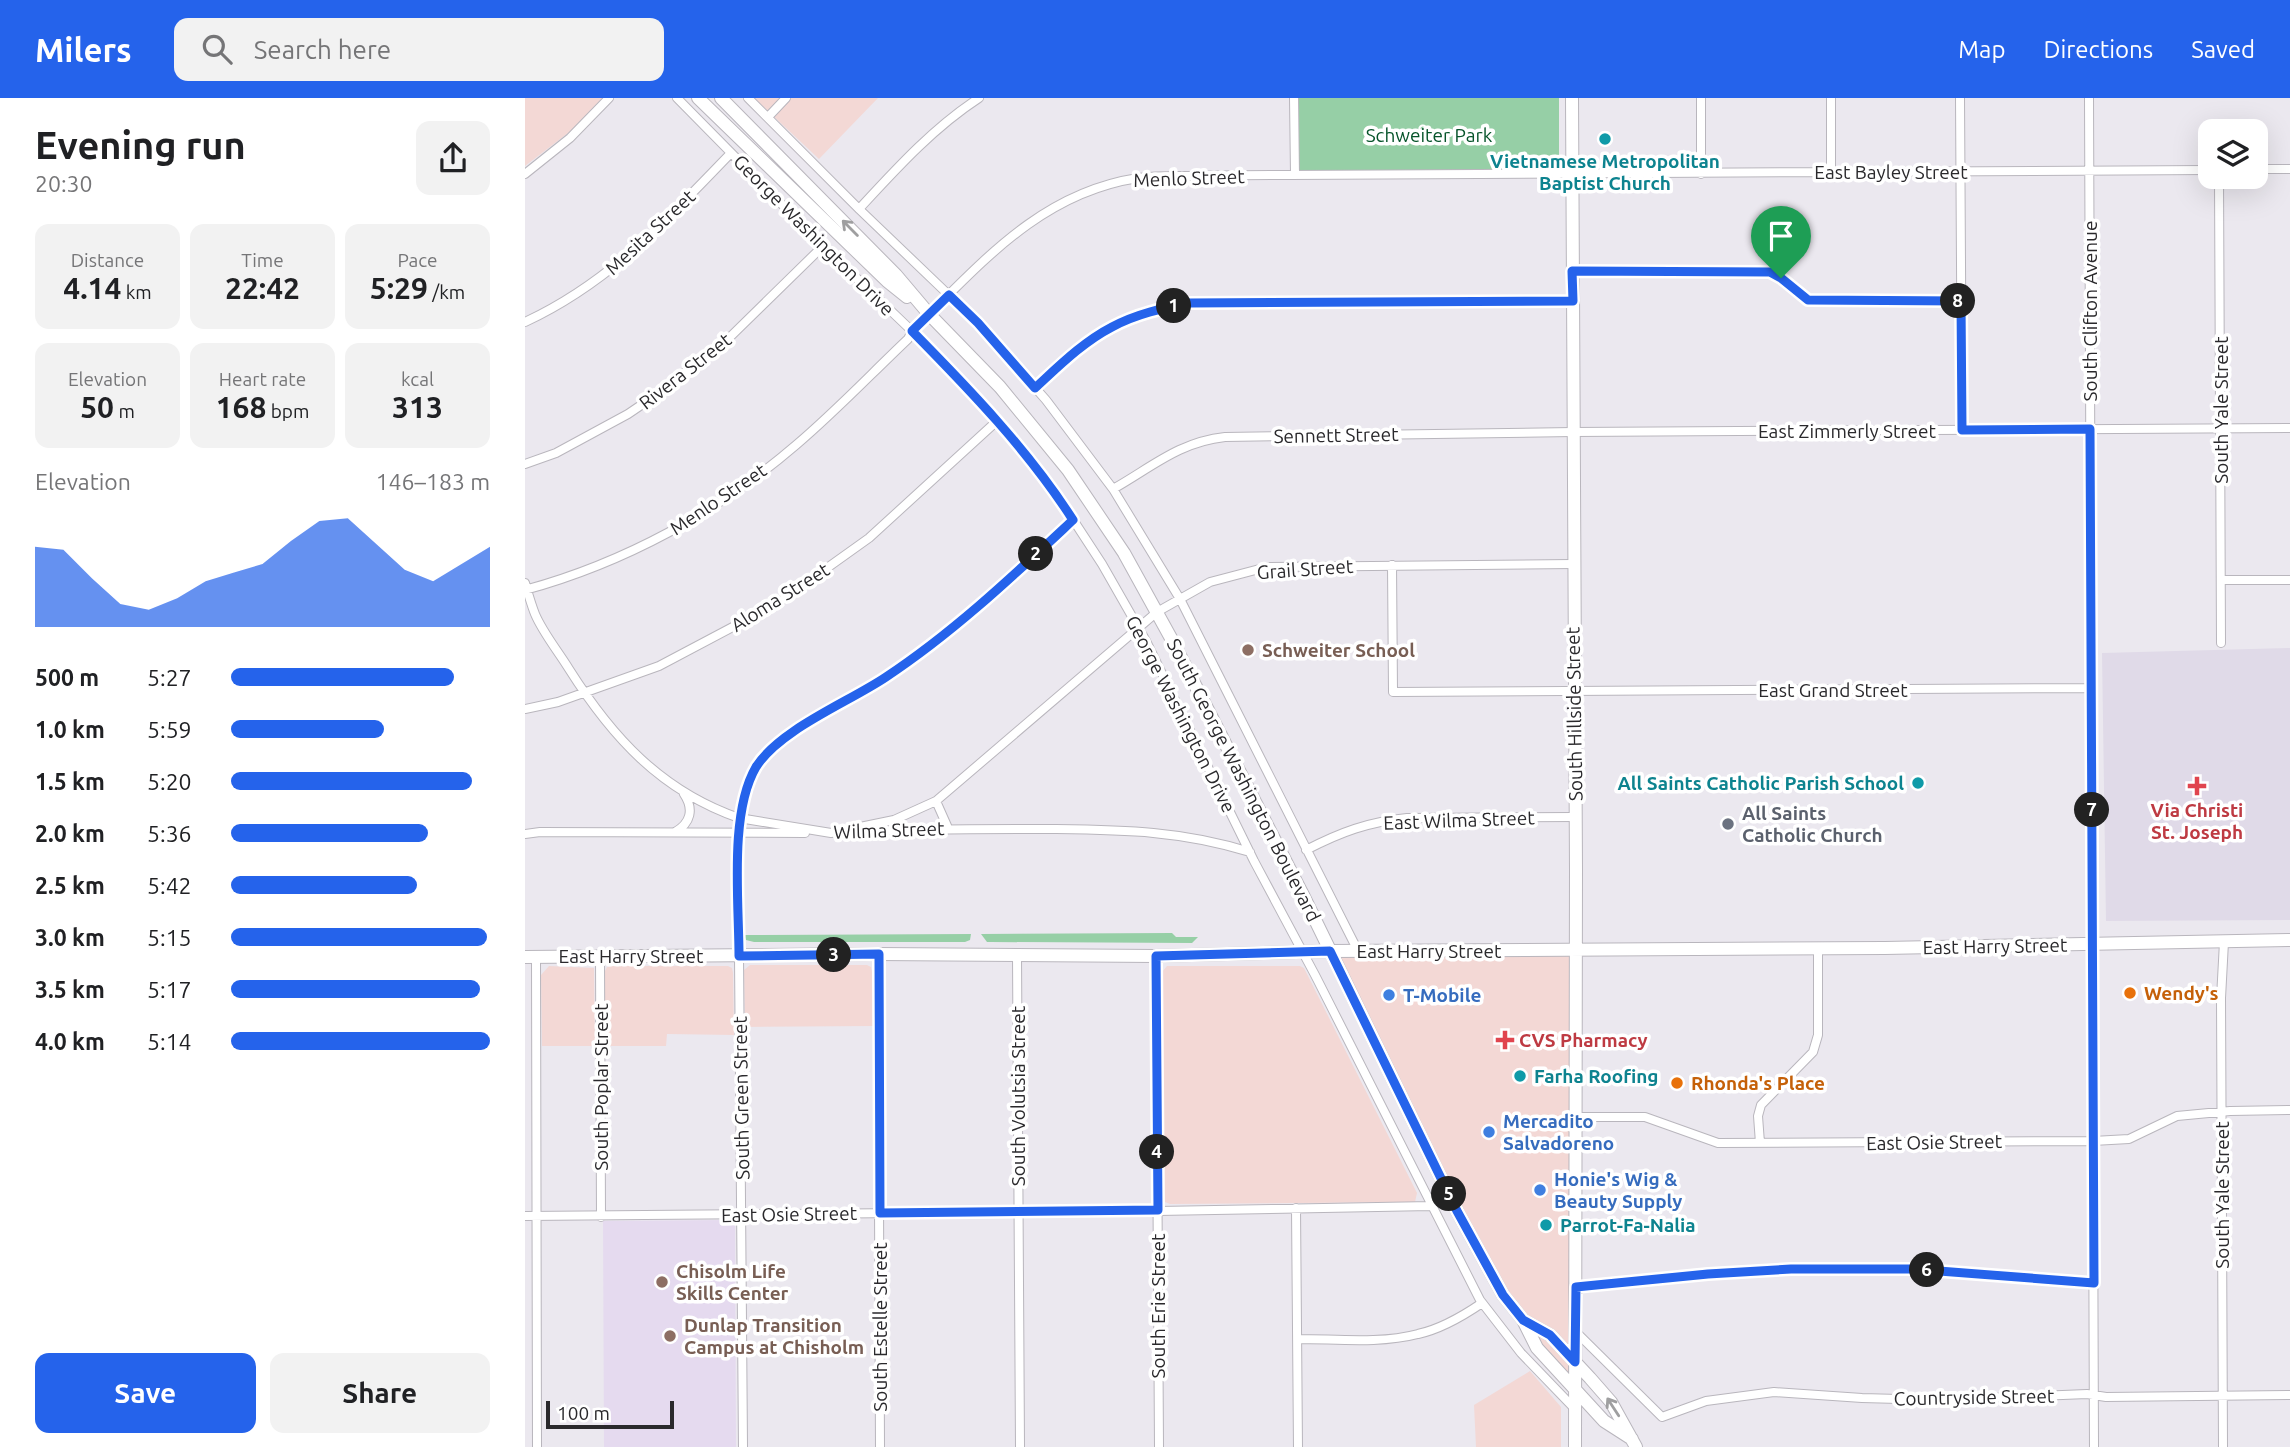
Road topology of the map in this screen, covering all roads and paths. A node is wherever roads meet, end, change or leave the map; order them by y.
1 (609, 98) edge
2 (677, 98) edge
3 (698, 98) edge
4 (721, 98) edge
5 (748, 98) edge
6 (786, 98) edge
7 (979, 98) edge
8 (1294, 98) edge
9 (1572, 98) edge
10 (1701, 98) edge
11 (1831, 98) edge
12 (1960, 98) edge
13 (2089, 98) edge
14 (768, 117) junction
15 (731, 153) junction
16 (2268, 169) edge
17 (2290, 169) edge
18 (2198, 170) edge
19 (2089, 171) junction
20 (1960, 172) junction
21 (1831, 173) junction
22 (525, 174) edge
23 (1572, 174) junction
24 (1701, 174) junction
25 (1295, 175) junction
26 (2220, 189) edge
27 (859, 209) junction
28 (823, 246) junction
29 (1572, 271) junction
30 (949, 295) junction
31 (1573, 301) junction
32 (1961, 301) junction
33 (929, 314) junction
34 (525, 322) edge
35 (912, 331) junction
36 (1035, 388) junction
37 (997, 421) junction
38 (2221, 428) junction
39 (2290, 428) edge
40 (2090, 429) junction
41 (1962, 430) junction
42 (1573, 432) junction
43 (525, 464) edge
44 (1113, 489) junction
45 (1073, 520) junction
46 (1573, 564) junction
47 (1392, 565) junction
48 (2222, 580) junction
49 (2290, 580) edge
50 (526, 587) edge
51 (1180, 599) junction
52 (1157, 612) junction
53 (1139, 628) junction
54 (2221, 643) dead end
55 (2092, 688) junction
56 (1573, 692) junction
57 (584, 693) junction
58 (525, 709) edge
59 (682, 792) junction
60 (936, 801) junction
61 (1575, 817) junction
62 (739, 818) junction
63 (948, 828) junction
64 (672, 833) junction
65 (738, 833) junction
66 (831, 833) junction
67 (525, 834) edge
68 (1306, 850) junction
69 (1250, 852) junction
70 (2290, 940) edge
71 (2224, 942) junction
72 (2092, 945) junction
73 (1818, 948) junction
74 (1576, 950) junction
75 (1303, 951) junction
76 (1330, 951) junction
77 (1358, 951) junction
78 (879, 954) junction
79 (1017, 955) junction
80 (531, 956) edge
81 (739, 956) junction
82 (1156, 956) junction
83 (600, 957) junction
84 (2290, 1110) edge
85 (2221, 1111) junction
86 (1576, 1118) junction
87 (2093, 1141) junction
88 (1760, 1143) junction
89 (1431, 1206) junction
90 (1296, 1208) junction
91 (1158, 1210) junction
92 (1019, 1212) junction
93 (880, 1213) junction
94 (742, 1214) junction
95 (525, 1216) edge
96 (537, 1216) junction
97 (601, 1217) junction
98 (2094, 1283) junction
99 (1576, 1287) junction
100 (1482, 1303) junction
101 (1523, 1320) junction
102 (1574, 1330) junction
103 (1298, 1339) junction
104 (1575, 1362) junction
105 (1574, 1388) junction
106 (2094, 1395) junction
107 (2223, 1395) junction
108 (2290, 1395) edge
109 (1575, 1409) junction
110 (1634, 1443) edge
111 (537, 1447) edge
112 (743, 1447) edge
113 (880, 1447) edge
114 (1020, 1447) edge
115 (1159, 1447) edge
116 (1298, 1447) edge
117 (1575, 1447) edge
118 (2094, 1447) edge
119 (2223, 1447) edge

1 - 22 street
2 - 15 street, George Washington Drive
3 - 33 main road, South George Washington Boulevard
33 -> 4 main road, South George Washington Boulevard
5 - 14 street
6 - 14 street
7 - 27 street
8 - 25 street
9 - 23 main road, South Hillside Street
10 - 24 street
11 - 21 street
12 - 20 street
13 - 19 street, South Clifton Avenue
14 - 27 street
15 - 28 street, George Washington Drive
15 - 34 street, Mesita Street
16 - 17 street
18 - 19 street, East Bayley Street
19 - 20 street, East Bayley Street
19 - 40 street, South Clifton Avenue
20 - 21 street, East Bayley Street
20 - 32 street
21 - 24 street, East Bayley Street
23 - 24 street, East Bayley Street
23 - 25 street, Menlo Street
23 - 29 main road, South Hillside Street
25 - 30 street, Menlo Street
26 - 38 street, South Yale Street
27 - 30 street
28 - 35 street, George Washington Drive
28 - 43 street, Rivera Street
29 - 31 main road, South Hillside Street
29 - 32 street
30 - 33 street, Menlo Street
30 - 36 street
31 - 36 street
31 - 42 main road, South Hillside Street
32 - 41 street
33 - 35 street, Menlo Street
33 - 52 main road, South George Washington Boulevard
35 - 37 street, George Washington Drive
35 - 50 street, Menlo Street
36 - 44 street
37 - 45 street, George Washington Drive
37 - 57 street, Aloma Street
38 - 39 street, East Zimmerly Street
38 - 40 street, East Zimmerly Street
38 - 48 street, South Yale Street
40 - 41 street, East Zimmerly Street
40 - 55 street, South Clifton Avenue
41 - 42 street, East Zimmerly Street
42 - 44 street, Sennett Street
42 - 46 main road, South Hillside Street
44 - 51 street
45 - 53 street, George Washington Drive
45 - 62 street
46 - 47 street, Grail Street
46 - 56 main road, South Hillside Street
47 - 51 street, Grail Street
47 - 56 street, East Grand Street
48 - 49 street
48 - 54 street, South Yale Street
50 - 57 street
51 - 52 street, Grail Street
51 - 68 street
52 - 53 street, Grail Street
52 - 76 main road, South George Washington Boulevard
53 - 60 street, Grail Street
53 - 69 street, George Washington Drive
55 - 56 street, East Grand Street
55 - 72 street, South Clifton Avenue
56 - 61 main road, South Hillside Street
57 - 58 street, Aloma Street
57 - 59 street
59 - 62 street
59 - 64 street
60 - 63 street
60 - 66 street, Grail Street
61 - 68 street, East Wilma Street
61 - 74 main road, South Hillside Street
62 - 65 street, South Green Street
62 - 66 street
63 - 66 street, Wilma Street
63 - 69 street, Wilma Street
64 - 65 street, Wilma Street
64 - 67 street, Wilma Street
65 - 66 street, Wilma Street
65 - 81 street, South Green Street
68 - 77 street
69 - 75 street, George Washington Drive
70 - 71 main road, East Harry Street
71 - 72 main road, East Harry Street
71 - 85 street, South Yale Street
72 - 73 main road, East Harry Street
72 - 87 street, South Clifton Avenue
73 - 74 main road, East Harry Street
73 - 88 street
74 - 77 main road, East Harry Street
74 - 86 main road, South Hillside Street
75 - 76 main road, East Harry Street
75 - 82 main road, East Harry Street
75 - 89 street, George Washington Drive
76 - 77 main road, East Harry Street
76 - 101 main road, South George Washington Boulevard
78 - 79 main road, East Harry Street
78 - 81 main road, East Harry Street
78 - 93 street, South Estelle Street
79 - 82 main road, East Harry Street
79 - 92 street, South Volutsia Street
80 - 83 main road, East Harry Street
80 - 96 street
81 - 83 main road, East Harry Street
81 - 94 street, South Green Street
82 - 91 street, South Erie Street
83 - 97 street, South Poplar Street
84 - 85 street, East Osie Street
85 - 87 street, East Osie Street
85 - 107 street, South Yale Street
86 - 88 street, East Osie Street
86 - 99 main road, South Hillside Street
87 - 88 street, East Osie Street
87 - 98 street, South Clifton Avenue
89 - 90 street, East Osie Street
89 - 100 street, George Washington Drive
90 - 91 street, East Osie Street
90 - 103 street
91 - 92 street, East Osie Street
91 - 115 street, South Erie Street
92 - 93 street, East Osie Street
92 - 114 street, South Volutsia Street
93 - 94 street, East Osie Street
93 - 113 street, South Estelle Street
94 - 97 street, East Osie Street
94 - 112 street, South Green Street
95 - 96 street, East Osie Street
96 - 97 street, East Osie Street
96 - 111 street
98 - 99 street
98 - 106 street, South Clifton Avenue
99 - 102 main road, South Hillside Street
100 - 103 street
100 - 109 street, George Washington Drive
101 - 104 main road, South George Washington Boulevard
101 - 105 main road, South George Washington Boulevard
102 - 104 main road, South Hillside Street
102 - 106 street, Countryside Street
103 - 116 street
104 - 105 main road, South Hillside Street
110 -> 104 main road, South George Washington Boulevard
105 - 109 main road, South Hillside Street
105 - 110 main road, South George Washington Boulevard
106 - 107 street, Countryside Street
106 - 118 street, South Clifton Avenue
107 - 108 street, Countryside Street
107 - 119 street, South Yale Street
109 - 117 main road, South Hillside Street

